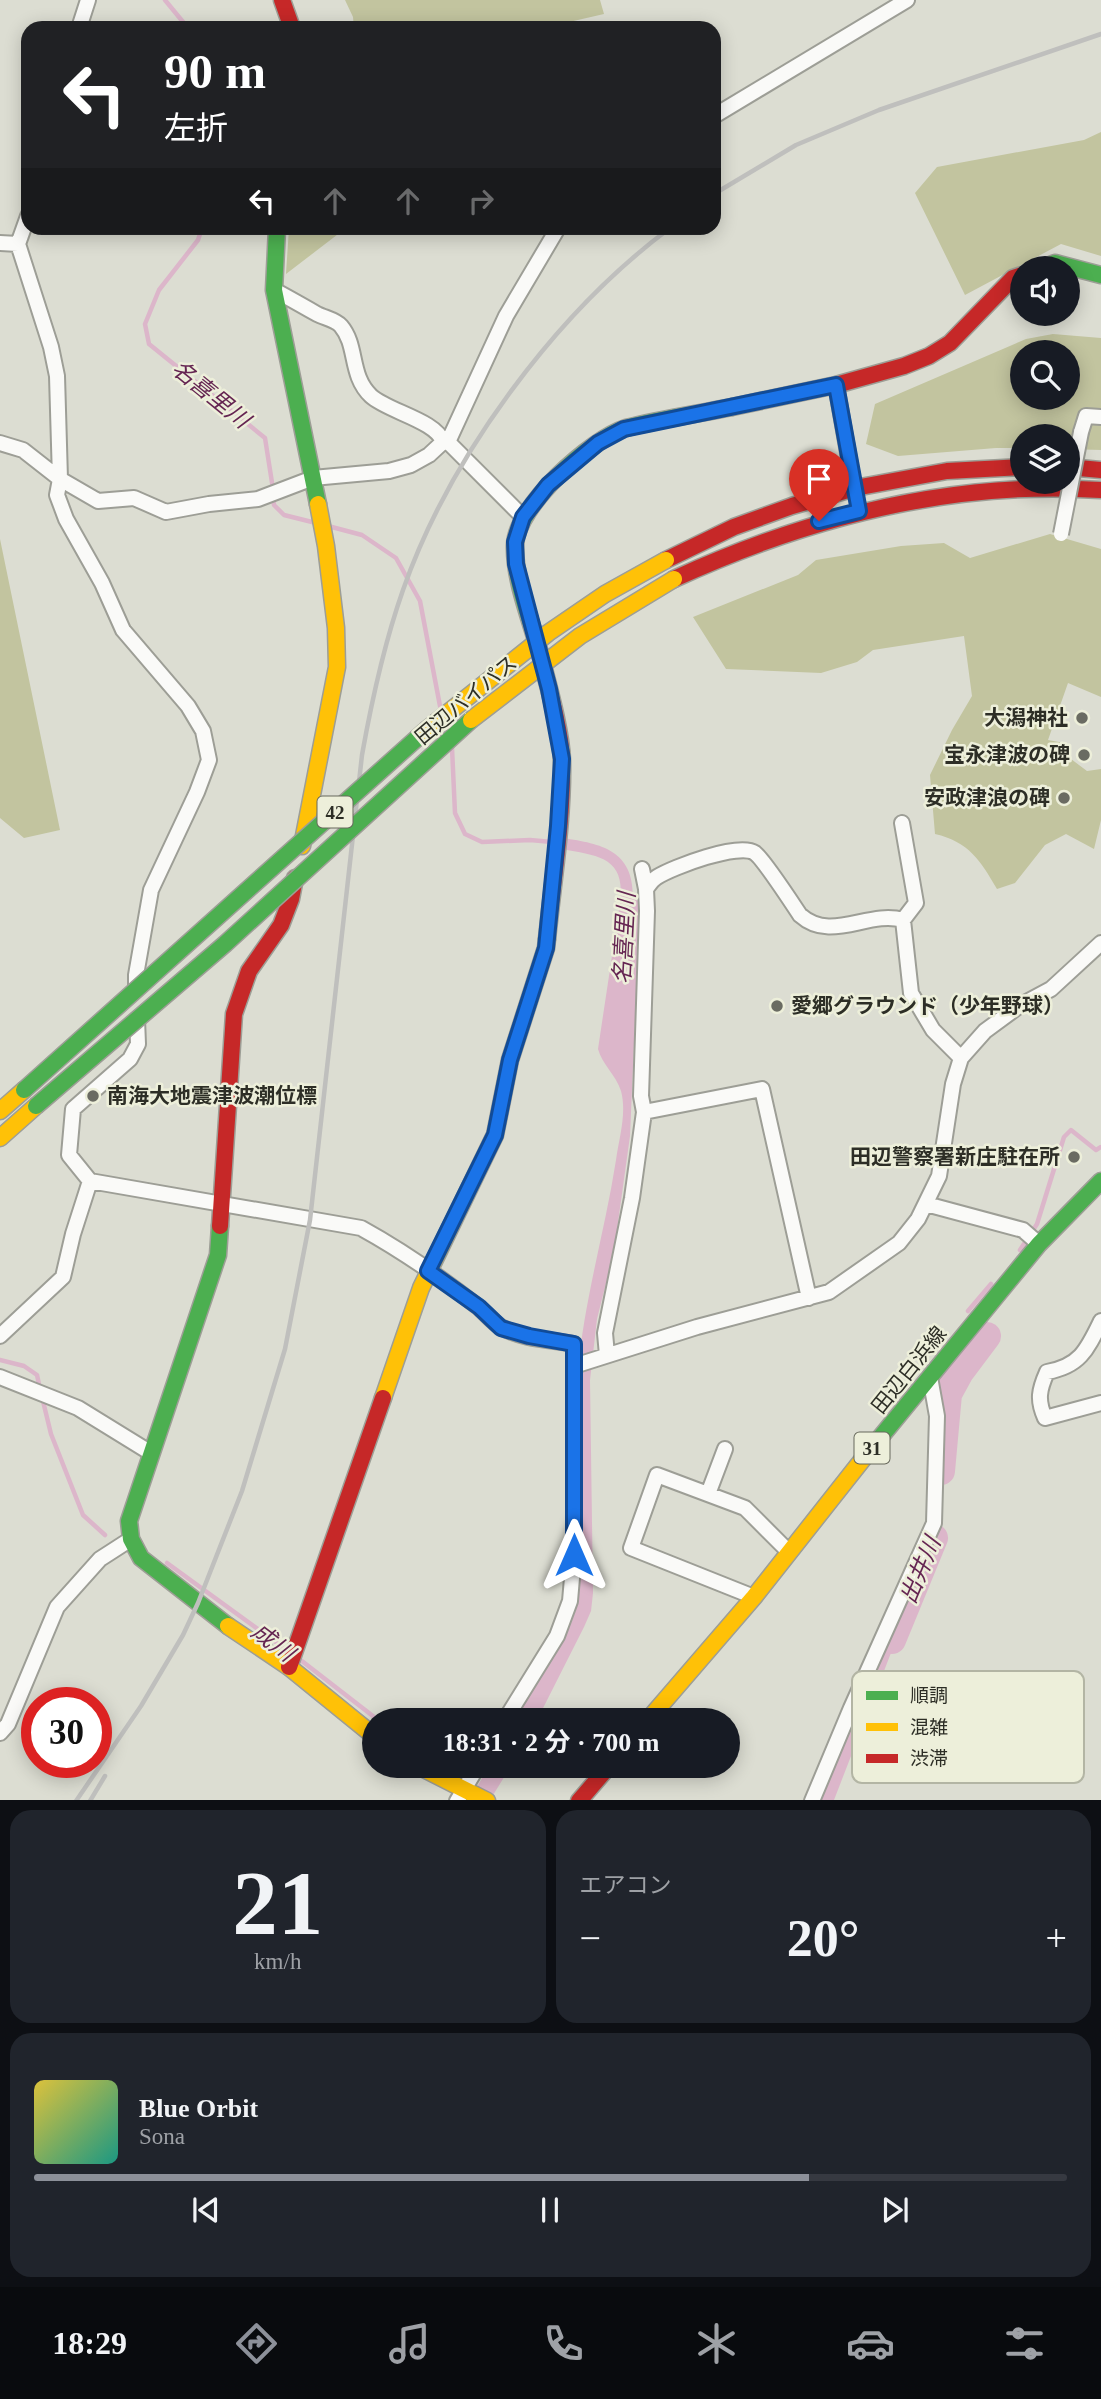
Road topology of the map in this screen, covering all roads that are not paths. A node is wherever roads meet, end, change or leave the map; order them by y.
1 (88, 0) edge
2 (282, 0) edge
3 (907, 0) edge
4 (81, 21) edge
5 (290, 21) edge
6 (721, 112) edge
7 (21, 235) edge
8 (277, 235) edge
9 (554, 235) edge
10 (0, 243) edge
11 (18, 244) junction
12 (1080, 270) edge
13 (1101, 275) edge
14 (1010, 281) edge
15 (274, 290) junction
16 (836, 385) junction
17 (1101, 417) edge
18 (446, 442) junction
19 (0, 443) edge
20 (1010, 468) edge
21 (1080, 468) edge
22 (1101, 470) edge
23 (313, 478) junction
24 (60, 479) junction
25 (855, 488) junction
26 (1101, 490) edge
27 (859, 511) junction
28 (523, 517) junction
29 (1061, 534) dead end
30 (902, 823) dead end
31 (642, 869) dead end
32 (646, 889) junction
33 (902, 920) junction
34 (1101, 943) edge
35 (961, 1058) junction
36 (0, 1111) edge
37 (644, 1112) junction
38 (0, 1138) edge
39 (89, 1181) junction
40 (1101, 1181) edge
41 (220, 1204) junction
42 (926, 1204) junction
43 (1039, 1244) junction
44 (428, 1271) junction
45 (809, 1298) junction
46 (1101, 1321) edge
47 (0, 1336) edge
48 (604, 1356) junction
49 (576, 1365) junction
50 (0, 1377) edge
51 (930, 1377) junction
52 (1101, 1404) edge
53 (725, 1449) dead end
54 (151, 1454) junction
55 (708, 1494) junction
56 (131, 1539) junction
57 (789, 1552) junction
58 (754, 1597) junction
59 (289, 1667) junction
60 (868, 1671) edge
61 (852, 1706) edge
62 (513, 1708) edge
63 (658, 1708) edge
64 (362, 1726) edge
65 (0, 1733) edge
66 (435, 1778) edge
67 (471, 1778) edge
68 (599, 1778) edge
69 (460, 1795) edge
70 (482, 1800) edge
71 (580, 1800) edge
72 (813, 1800) edge

1 - 4 street
2 - 5 main road
3 - 6 street
7 - 11 street
8 - 15 main road
9 - 18 street
10 - 11 street
11 - 24 street
12 - 13 main road
14 - 16 main road
15 - 18 street
15 - 23 main road
16 - 25 street
16 - 28 main road
17 - 29 street, bridge
18 - 23 street
18 - 28 street
19 - 24 street
20 - 25 main road, 田辺バイパス / 42
21 - 22 main road
23 - 24 street
23 - 41 main road
24 - 39 street
25 - 27 street
25 - 36 main road, 田辺バイパス / 42, bridge
26 - 27 main road, 田辺バイパス / 42
27 - 38 main road, 田辺バイパス / 42, bridge
28 - 44 main road
30 - 33 street
31 - 32 street
32 - 33 street
32 - 37 street
33 - 35 street
34 - 35 street
35 - 42 street
37 - 45 street
37 - 48 street
39 - 41 street
39 - 47 street
40 - 43 main road, 田辺白浜線 / 31
41 - 44 street
41 - 54 main road
42 - 43 street
42 - 45 street
43 - 51 main road, 田辺白浜線 / 31
44 - 49 street
44 - 59 main road
45 - 48 street
46 - 52 street
48 - 49 street
49 - 62 street
50 - 54 street
51 - 57 main road, 田辺白浜線 / 31
51 - 60 street
53 - 55 street
54 - 56 main road
55 - 57 street
55 - 58 street
56 - 59 main road
56 - 65 street
57 - 58 main road, 田辺白浜線 / 31
58 - 63 main road, 田辺白浜線 / 31
59 - 64 main road
61 - 72 street
66 - 69 main road
67 - 69 street
68 - 71 main road
69 - 70 main road

